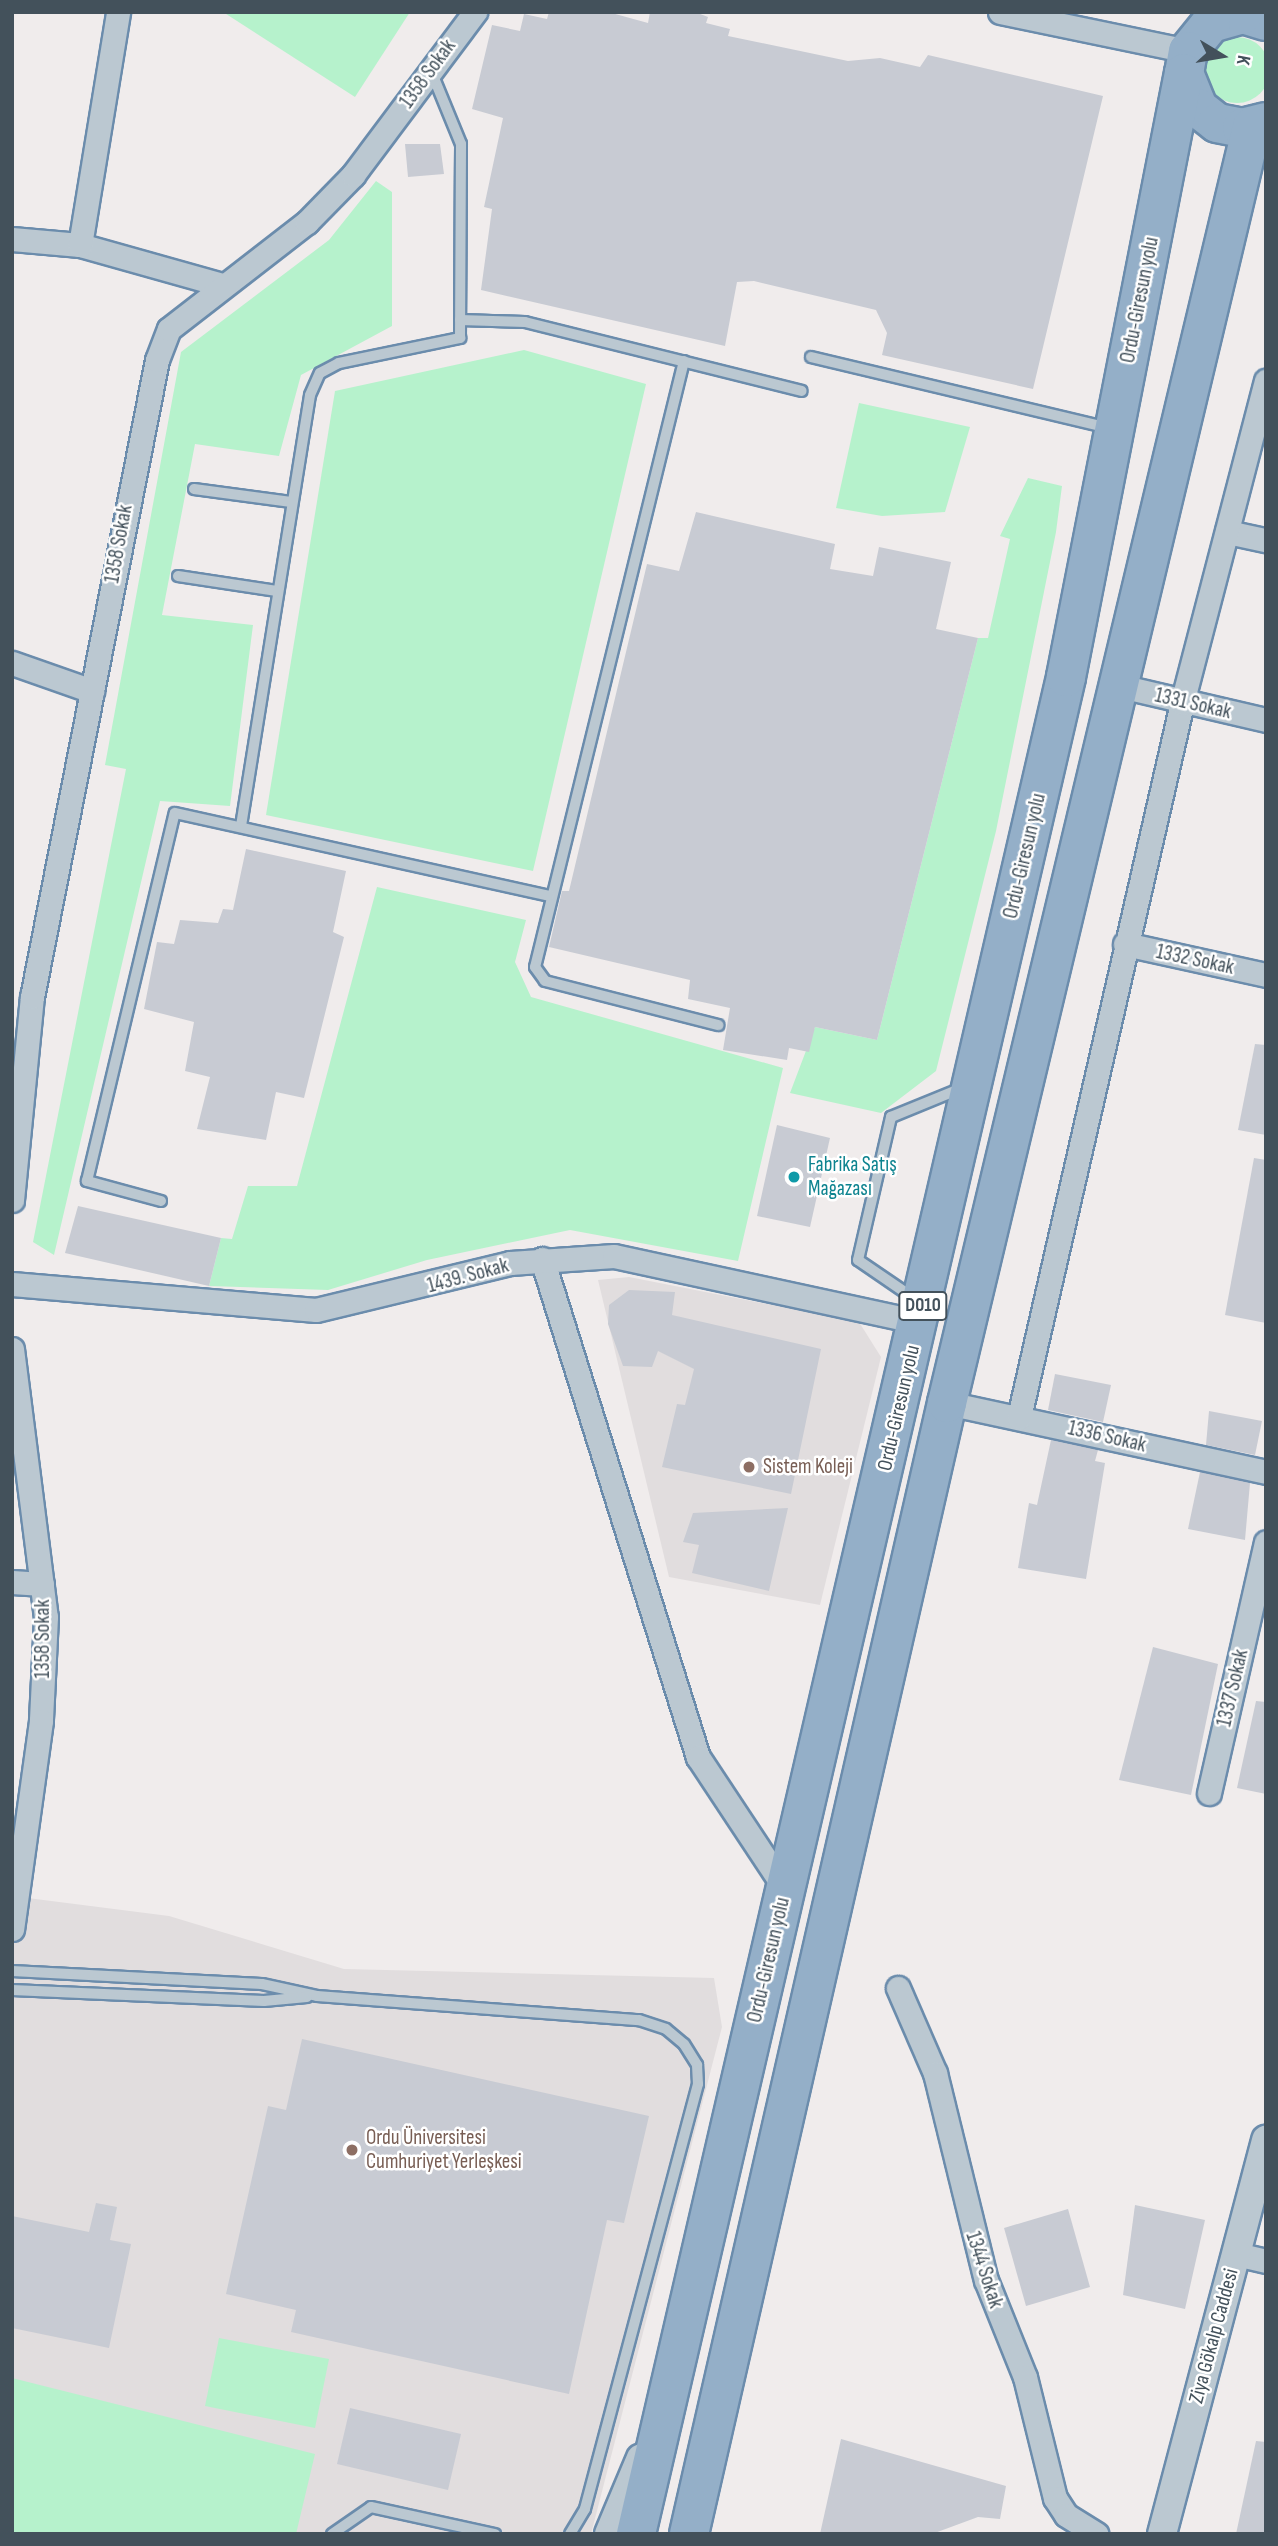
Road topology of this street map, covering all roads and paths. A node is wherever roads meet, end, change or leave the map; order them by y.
1 (118, 12) edge
2 (475, 12) edge
3 (1000, 12) edge
4 (1266, 21) edge
5 (1194, 43) edge
6 (430, 71) junction
7 (1261, 127) edge
8 (12, 239) edge
9 (80, 246) junction
10 (222, 285) junction
11 (460, 320) junction
12 (811, 357) dead end
13 (684, 361) junction
14 (1266, 381) edge
15 (802, 391) dead end
16 (1115, 429) junction
17 (194, 489) dead end
18 (290, 502) junction
19 (1227, 532) junction
20 (1266, 540) edge
21 (178, 576) dead end
22 (276, 591) junction
23 (12, 663) edge
24 (1120, 686) junction
25 (92, 691) junction
26 (1182, 703) junction
27 (1266, 720) edge
28 (241, 826) junction
29 (549, 896) junction
30 (1125, 944) junction
31 (1266, 975) edge
32 (718, 1024) dead end
33 (21, 1031) edge
34 (974, 1083) junction
35 (12, 1200) edge
36 (161, 1201) dead end
37 (542, 1259) junction
38 (12, 1284) edge
39 (921, 1313) junction
40 (12, 1349) edge
41 (947, 1403) junction
42 (1019, 1417) junction
43 (1266, 1472) edge
44 (1266, 1542) edge
45 (12, 1582) edge
46 (42, 1584) junction
47 (1209, 1793) dead end
48 (786, 1889) junction
49 (12, 1929) edge
50 (12, 1971) edge
51 (898, 1988) dead end
52 (12, 1990) edge
53 (317, 1996) junction
54 (1266, 2139) edge
55 (1236, 2254) junction
56 (1266, 2261) edge
57 (666, 2397) junction
58 (693, 2527) edge
59 (332, 2534) edge
60 (495, 2534) edge
61 (570, 2534) edge
62 (609, 2534) edge
63 (636, 2534) edge
64 (1097, 2534) edge
65 (1162, 2534) edge

1 - 9 street
2 - 6 street, 1358 Sokak
3 - 5 street
4 - 5 highway
5 - 7 highway
5 - 16 highway, Ordu-Giresun yolu / D010
6 - 10 street, 1358 Sokak
6 - 11 lane
7 - 24 highway, D010
8 - 9 street
9 - 10 street
10 - 25 street, 1358 Sokak
11 - 13 lane
11 - 18 lane
12 - 16 lane
13 - 15 lane
13 - 29 lane
14 - 19 street
16 - 34 highway, Ordu-Giresun yolu / D010
17 - 18 lane
18 - 22 lane
19 - 20 street
19 - 26 street
21 - 22 lane
22 - 28 lane
23 - 25 street
24 - 26 street, 1331 Sokak
24 - 41 highway, D010
25 - 33 street, 1358 Sokak
26 - 27 street, 1331 Sokak
26 - 30 street
28 - 29 lane
28 - 36 lane
29 - 32 lane
30 - 31 street, 1332 Sokak
30 - 42 street
33 - 35 street, 1358 Sokak
34 - 39 highway, Ordu-Giresun yolu / D010
34 - 39 lane
37 - 38 street, 1439. Sokak
37 - 39 street, 1439. Sokak
37 - 48 street
39 - 48 highway, Ordu-Giresun yolu / D010
40 - 46 street, 1358 Sokak
41 - 42 street, 1336 Sokak
41 - 58 highway, D010
42 - 43 street, 1336 Sokak
44 - 47 street, 1337 Sokak
45 - 46 street
46 - 49 street, 1358 Sokak
48 - 57 highway, Ordu-Giresun yolu / D010
50 - 53 lane
51 - 64 street, 1344 Sokak
52 - 53 lane
53 - 61 lane
54 - 55 street, Ziya Gökalp Caddesi
55 - 56 street
55 - 65 street, Ziya Gökalp Caddesi
57 - 62 street
57 - 63 highway, Ordu-Giresun yolu / D010
59 - 60 lane

